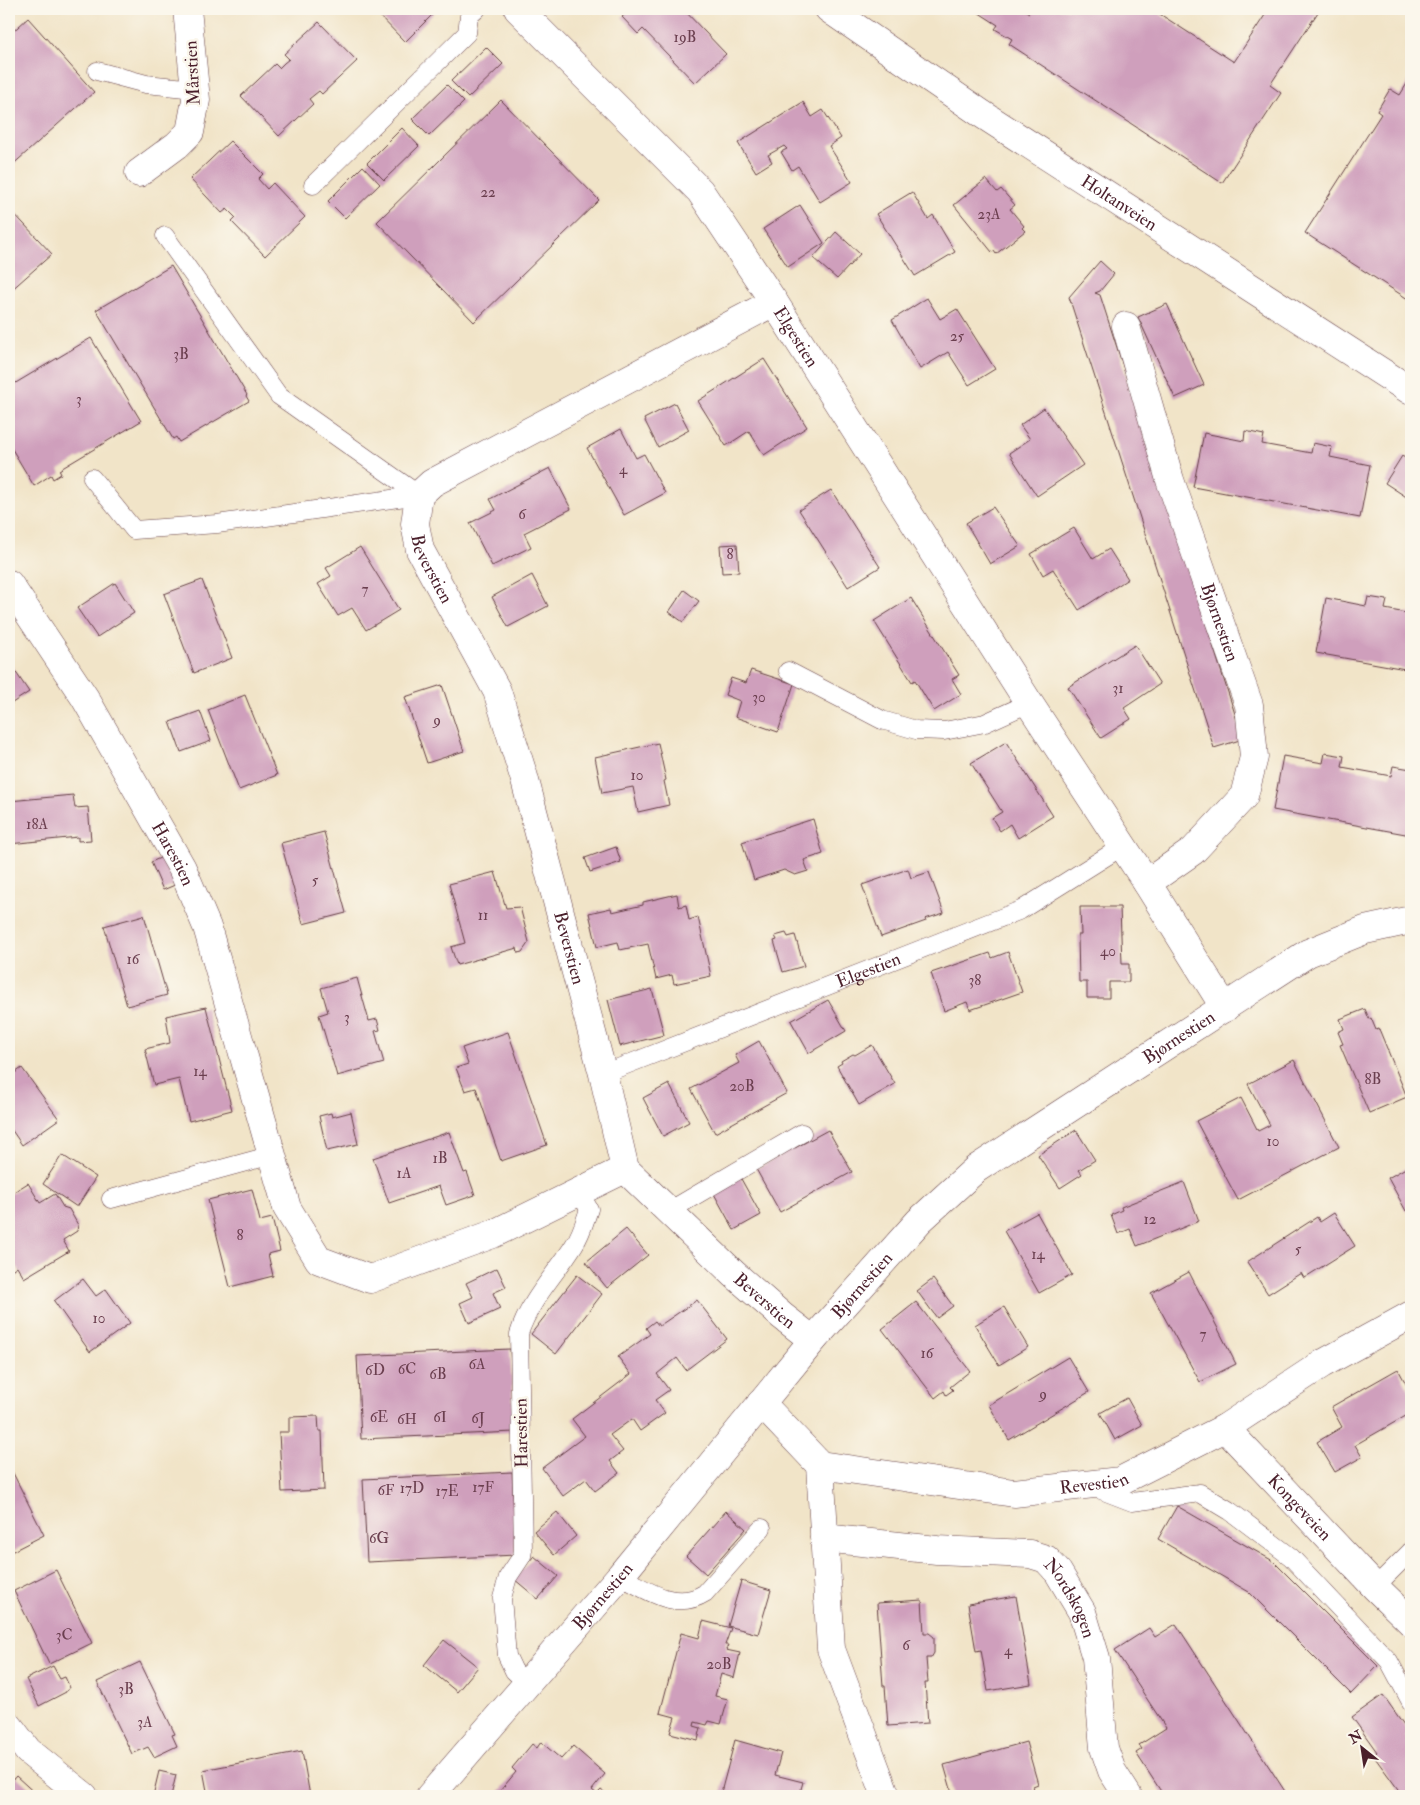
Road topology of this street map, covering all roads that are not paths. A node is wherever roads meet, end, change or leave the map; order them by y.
1 (188, 9) edge
2 (477, 9) edge
3 (518, 9) edge
4 (829, 9) edge
5 (97, 71) dead end
6 (196, 89) junction
7 (139, 173) dead end
8 (313, 184) dead end
9 (165, 236) dead end
10 (774, 302) junction
11 (1126, 326) dead end
12 (1411, 391) edge
13 (92, 478) dead end
14 (419, 495) junction
15 (9, 584) edge
16 (788, 671) dead end
17 (1029, 703) junction
18 (1123, 846) junction
19 (1147, 883) junction
20 (1411, 920) edge
21 (1225, 1008) junction
22 (603, 1074) junction
23 (802, 1132) dead end
24 (272, 1155) junction
25 (625, 1169) junction
26 (579, 1192) junction
27 (111, 1199) dead end
28 (669, 1211) junction
29 (1411, 1315) edge
30 (813, 1340) junction
31 (761, 1403) junction
32 (1225, 1428) junction
33 (820, 1465) junction
34 (1088, 1485) junction
35 (762, 1528) dead end
36 (824, 1538) junction
37 (1411, 1551) edge
38 (620, 1576) junction
39 (1374, 1587) junction
40 (1411, 1622) edge
41 (528, 1684) junction
42 (1411, 1702) edge
43 (9, 1726) edge
44 (84, 1796) edge
45 (430, 1796) edge
46 (886, 1796) edge
47 (1128, 1796) edge

1 - 6 street, Mårstien
2 - 8 lane
3 - 10 street, Elgestien
4 - 12 street, Holtanveien
5 - 6 lane
6 - 7 street, Mårstien
9 - 14 lane
10 - 14 street
10 - 17 street, Elgestien
11 - 19 street, Bjørnestien
13 - 14 lane
14 - 22 street, Beverstien
15 - 24 street, Harestien
16 - 17 lane
17 - 18 street, Elgestien
18 - 19 street, Elgestien
18 - 22 lane, Elgestien
19 - 21 street, Elgestien
20 - 21 street, Bjørnestien
21 - 30 street, Bjørnestien
22 - 25 street, Beverstien
23 - 28 lane
24 - 26 street, Harestien
24 - 27 lane
25 - 26 street, Harestien
25 - 28 street, Beverstien
26 - 41 lane, Harestien
28 - 30 street, Beverstien
29 - 32 street, Revestien
30 - 31 street, Bjørnestien
31 - 33 street
31 - 38 street, Bjørnestien
32 - 34 street, Revestien
32 - 39 street, Kongeveien
33 - 34 street, Revestien
33 - 36 street
34 - 42 lane
35 - 38 lane
36 - 46 street
36 - 47 street, Nordskogen
37 - 39 lane
38 - 41 street, Bjørnestien
39 - 40 street, Kongeveien
41 - 45 street, Bjørnestien
43 - 44 street

